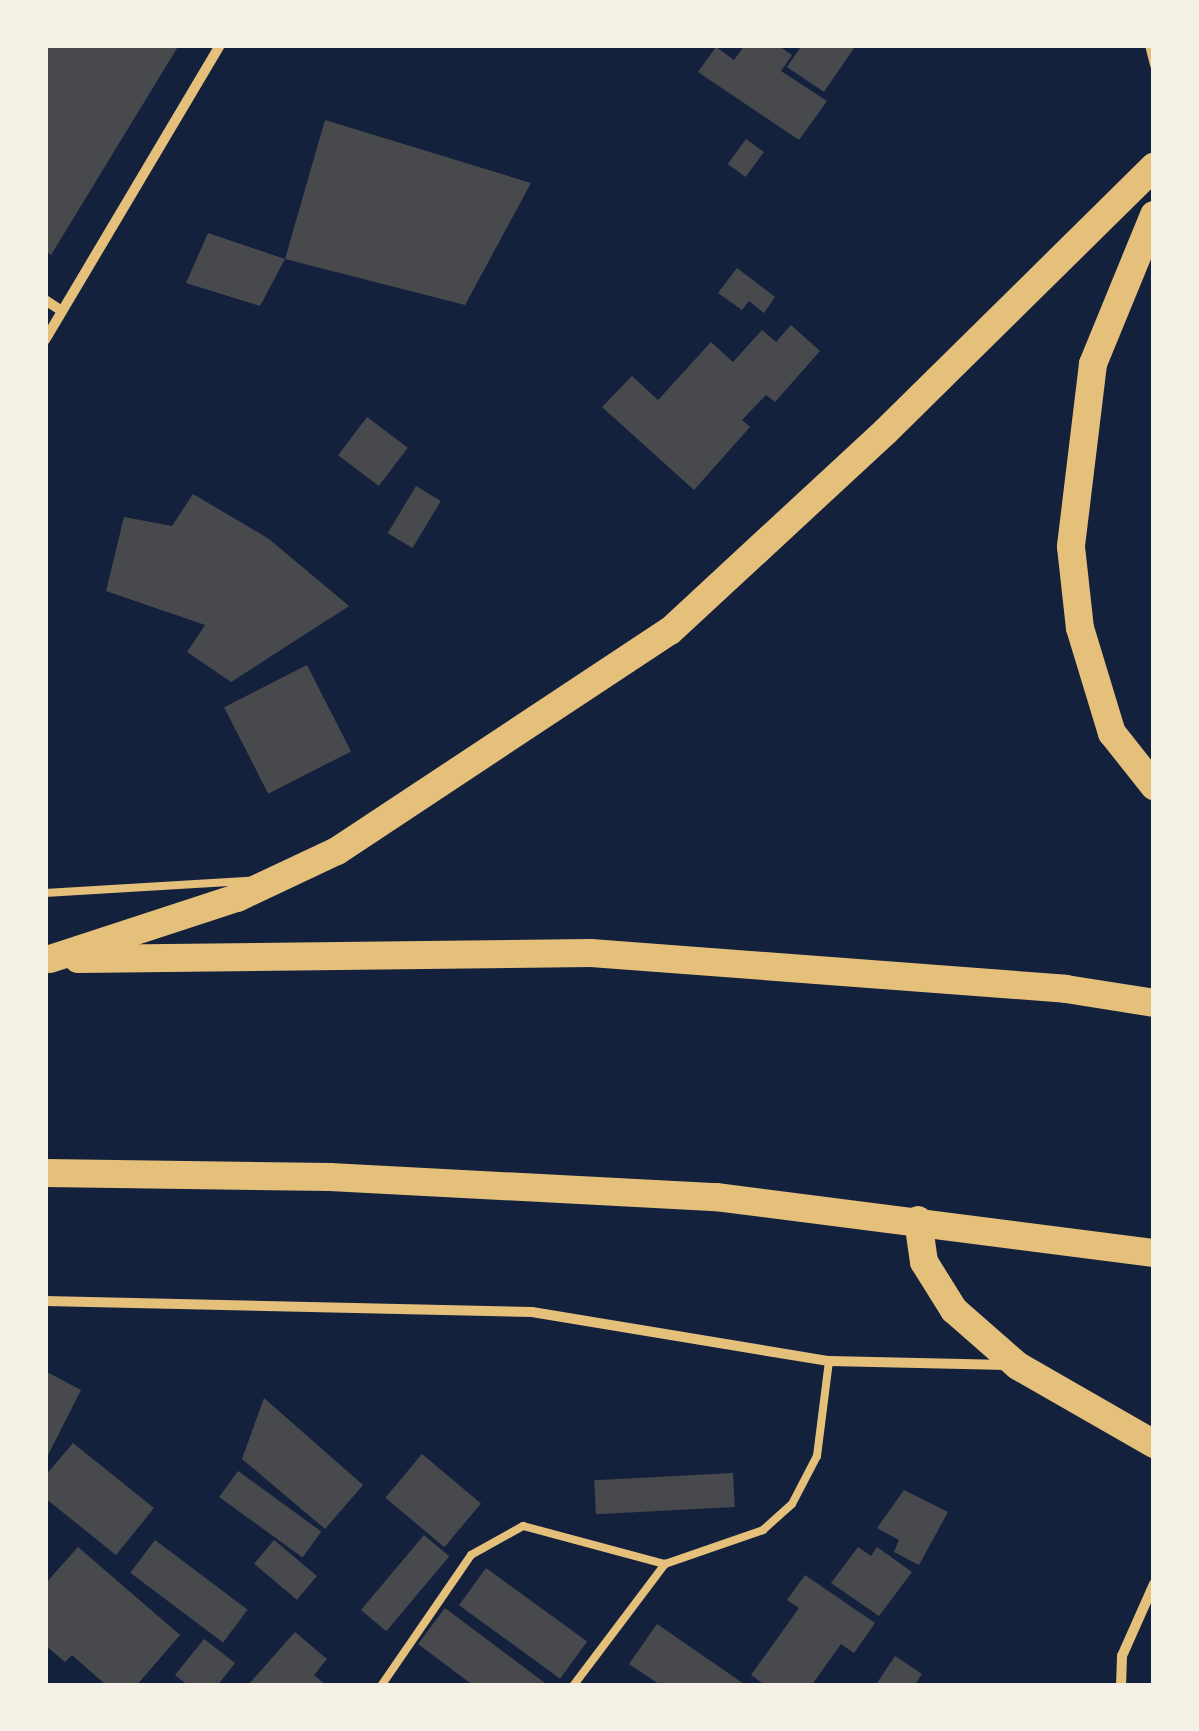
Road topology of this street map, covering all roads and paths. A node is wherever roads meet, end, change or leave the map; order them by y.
1 (220, 45) edge
2 (1149, 45) edge
3 (1154, 65) edge
4 (1154, 166) edge
5 (1154, 215) edge
6 (45, 300) edge
7 (62, 311) junction
8 (45, 340) edge
9 (1154, 786) edge
10 (276, 880) junction
11 (45, 893) edge
12 (48, 959) edge
13 (1154, 1003) edge
14 (45, 1173) edge
15 (918, 1220) junction
16 (1154, 1253) edge
17 (45, 1301) edge
18 (829, 1361) junction
19 (1018, 1366) junction
20 (1154, 1444) edge
21 (665, 1564) junction
22 (1154, 1584) edge
23 (381, 1686) edge
24 (573, 1686) edge
25 (1121, 1686) edge

1 - 7 street
2 - 3 lane
4 - 10 highway
5 - 9 highway
6 - 7 street
7 - 8 street
10 - 11 lane
10 - 12 highway
12 - 13 highway
14 - 15 highway
15 - 16 highway
15 - 19 highway
17 - 18 street
18 - 19 street
18 - 21 lane
19 - 20 highway
21 - 23 lane
21 - 24 lane
22 - 25 street

